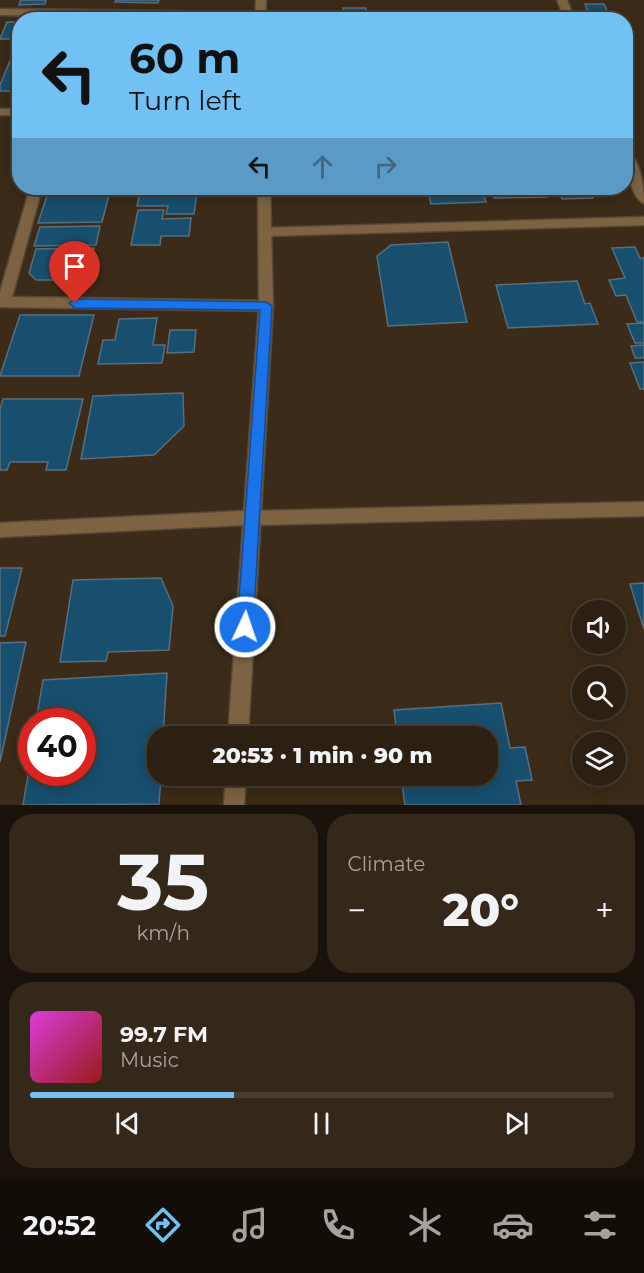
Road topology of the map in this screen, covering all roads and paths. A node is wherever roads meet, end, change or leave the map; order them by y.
1 (633, 172) edge
2 (34, 195) edge
3 (264, 195) edge
4 (644, 199) edge
5 (644, 221) edge
6 (265, 231) junction
7 (2, 302) edge
8 (266, 306) junction
9 (644, 509) edge
10 (251, 518) junction
11 (0, 531) edge
12 (239, 726) edge
13 (235, 786) edge
14 (234, 805) edge

1 - 4 street
2 - 7 street
3 - 6 street
5 - 6 street
6 - 8 street
7 - 8 street
8 - 10 street
9 - 10 street
10 - 11 street
10 - 12 street
13 - 14 street

